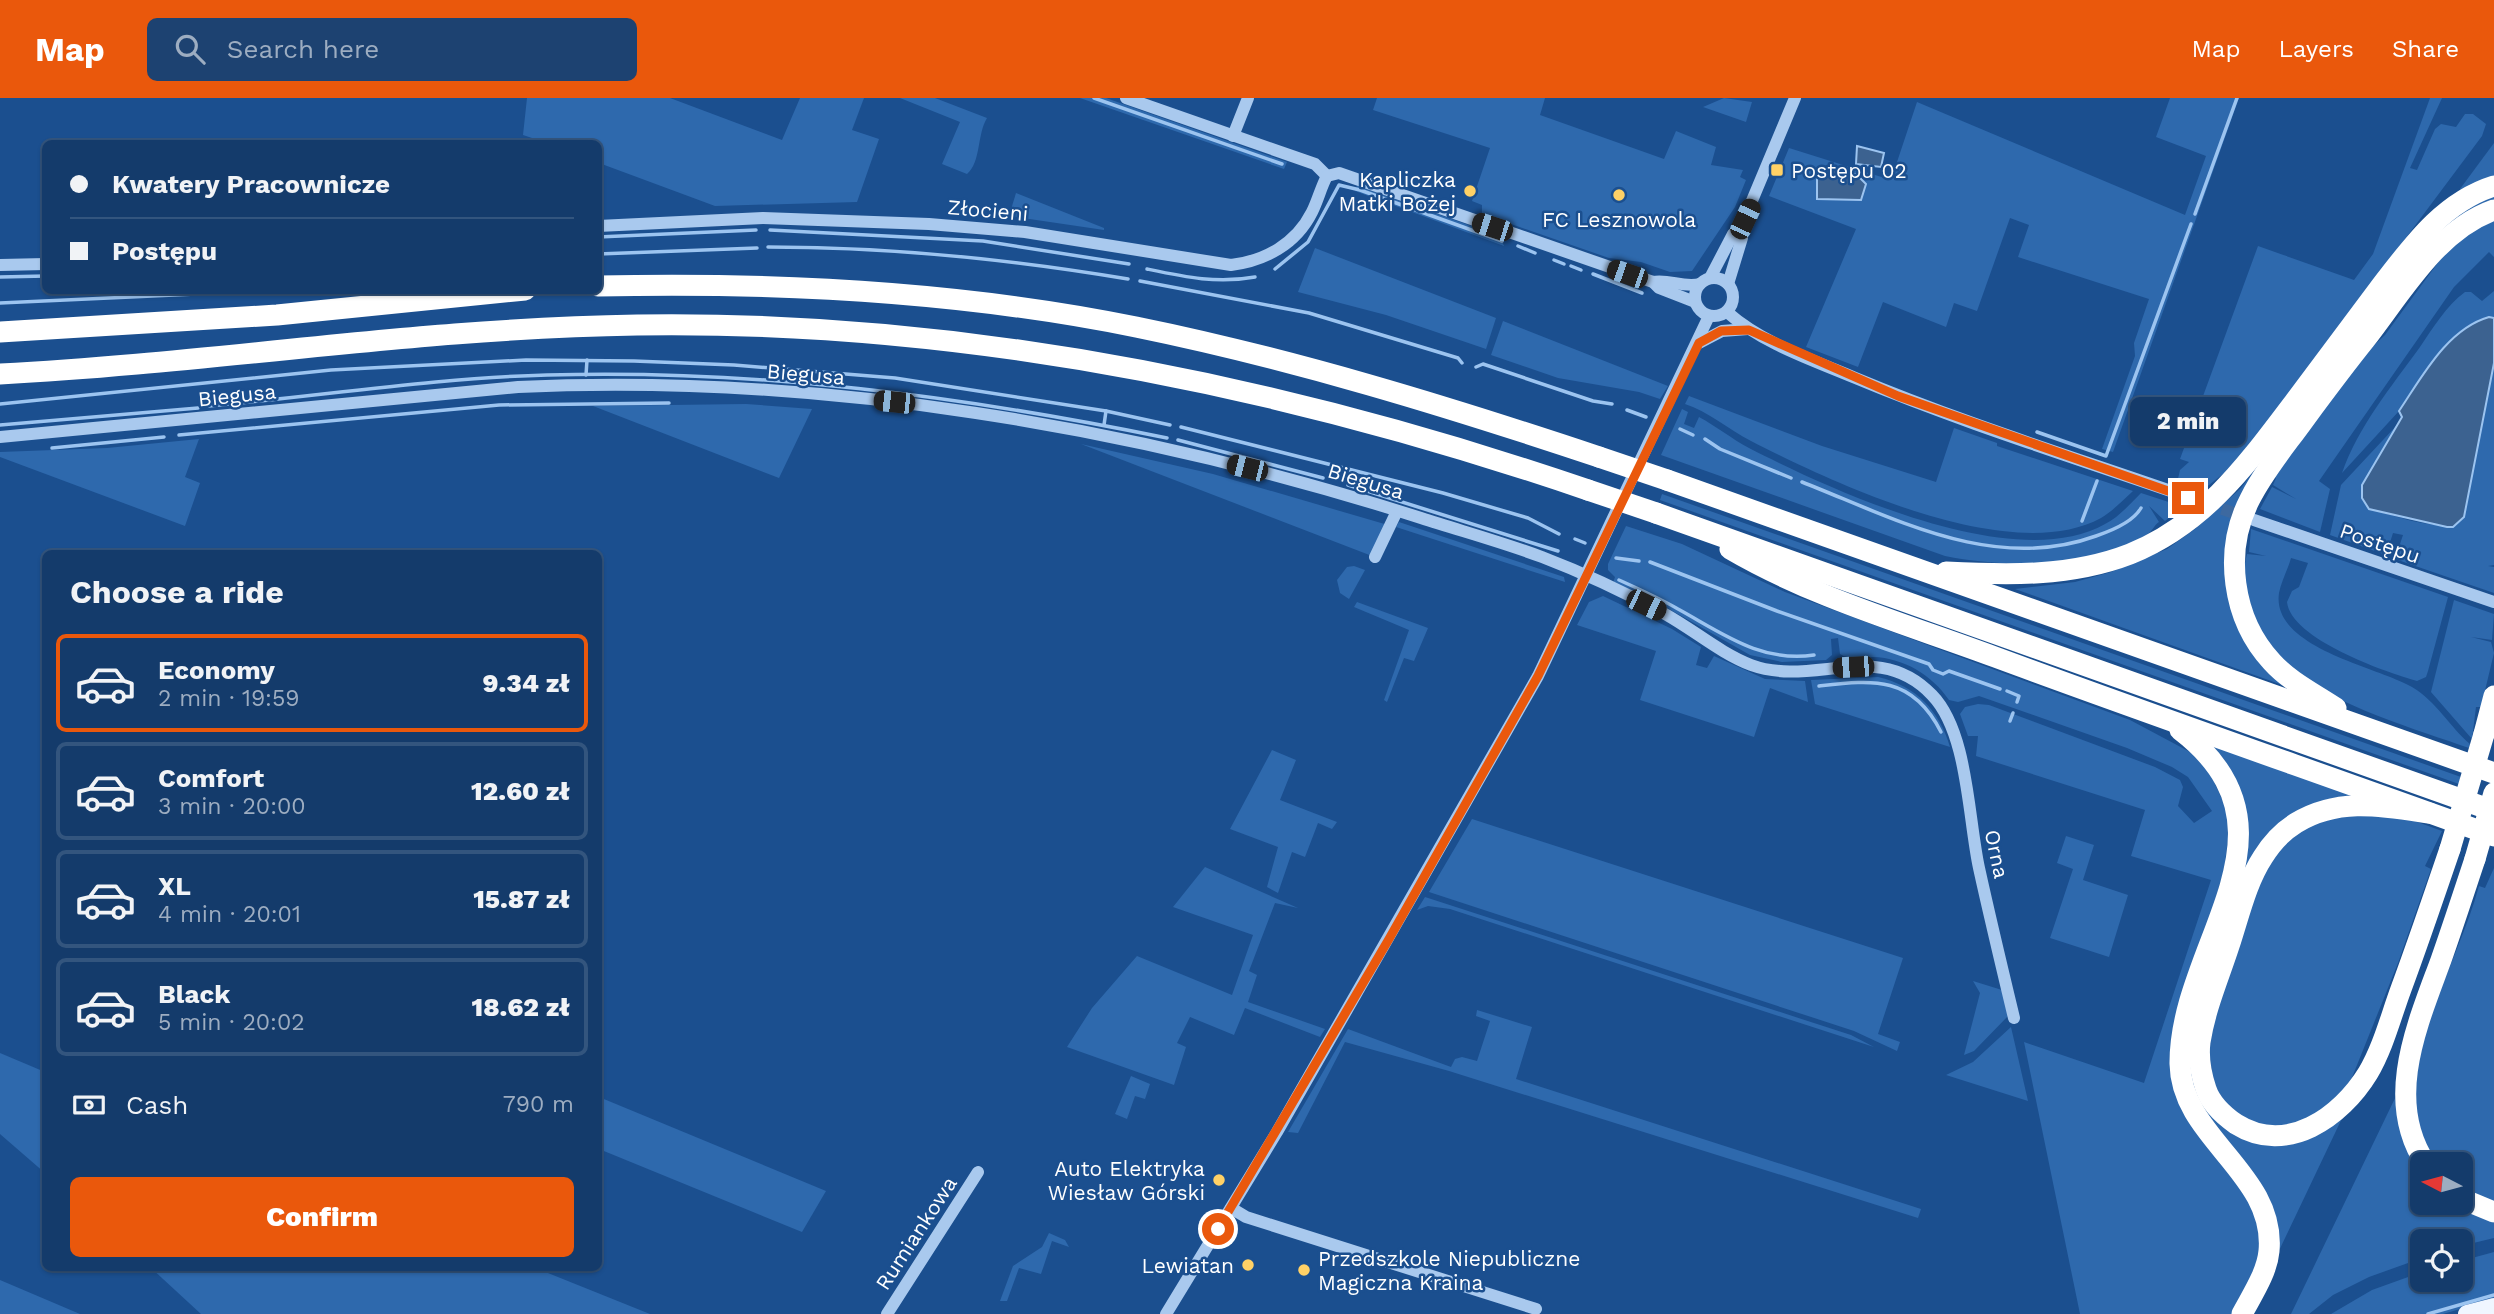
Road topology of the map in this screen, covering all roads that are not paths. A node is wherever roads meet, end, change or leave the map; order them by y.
1 (1126, 98) edge
2 (1248, 98) edge
3 (1795, 98) edge
4 (1233, 136) junction
5 (1327, 176) junction
6 (2494, 186) edge
7 (2494, 210) edge
8 (602, 226) edge
9 (1741, 227) junction
10 (42, 264) edge
11 (0, 265) edge
12 (1705, 281) junction
13 (1653, 282) junction
14 (1728, 284) junction
15 (602, 286) edge
16 (485, 294) edge
17 (1695, 302) junction
18 (1727, 312) junction
19 (1709, 316) junction
20 (1749, 330) junction
21 (0, 332) edge
22 (1699, 343) junction
23 (0, 374) edge
24 (0, 437) edge
25 (2188, 498) tunnel mouth
26 (1397, 510) junction
27 (2254, 520) tunnel mouth
28 (1693, 526) junction
29 (1375, 557) dead end
30 (1920, 570) junction
31 (1587, 576) junction
32 (2494, 602) edge
33 (2494, 696) edge
34 (1938, 701) joint
35 (2167, 721) junction
36 (2361, 725) junction
37 (2494, 773) edge
38 (2494, 793) edge
39 (2494, 811) edge
40 (2429, 813) junction
41 (2494, 836) edge
42 (2014, 1018) dead end
43 (2421, 1152) edge
44 (978, 1172) dead end
45 (2473, 1203) edge
46 (1231, 1208) junction
47 (2494, 1212) edge
48 (2494, 1307) edge
49 (1536, 1309) dead end
50 (887, 1314) edge
51 (1166, 1314) edge
52 (2242, 1314) edge
53 (2467, 1314) edge

1 - 4 street
2 - 4 street
3 - 9 street
4 - 5 street
5 - 8 street, Złocieni
5 - 13 street
6 - 30 highway
7 - 36 highway
9 - 12 street
9 - 14 street
10 - 11 street
12 - 13 street
12 - 14 street
12 - 17 street
13 - 17 street
14 - 18 street
15 - 30 highway, bridge
16 - 21 highway
17 - 19 street
18 - 19 street
18 - 20 street
19 - 22 street
20 - 22 street
20 - 25 street
22 - 31 street
23 - 28 highway, bridge
24 - 26 street, Biegusa
26 - 29 street
26 - 31 street, Biegusa
27 - 32 street, Postępu
28 - 35 highway
28 - 39 highway
30 - 36 highway
31 - 34 street, Biegusa
31 - 46 street
33 - 40 highway, bridge
34 - 42 street, Orna
35 - 40 highway
35 - 52 highway
36 - 37 highway
38 - 43 highway, bridge
40 - 41 highway
44 - 50 street, Rumiankowa
45 - 47 highway
46 - 49 street
46 - 51 street
48 - 53 main road

